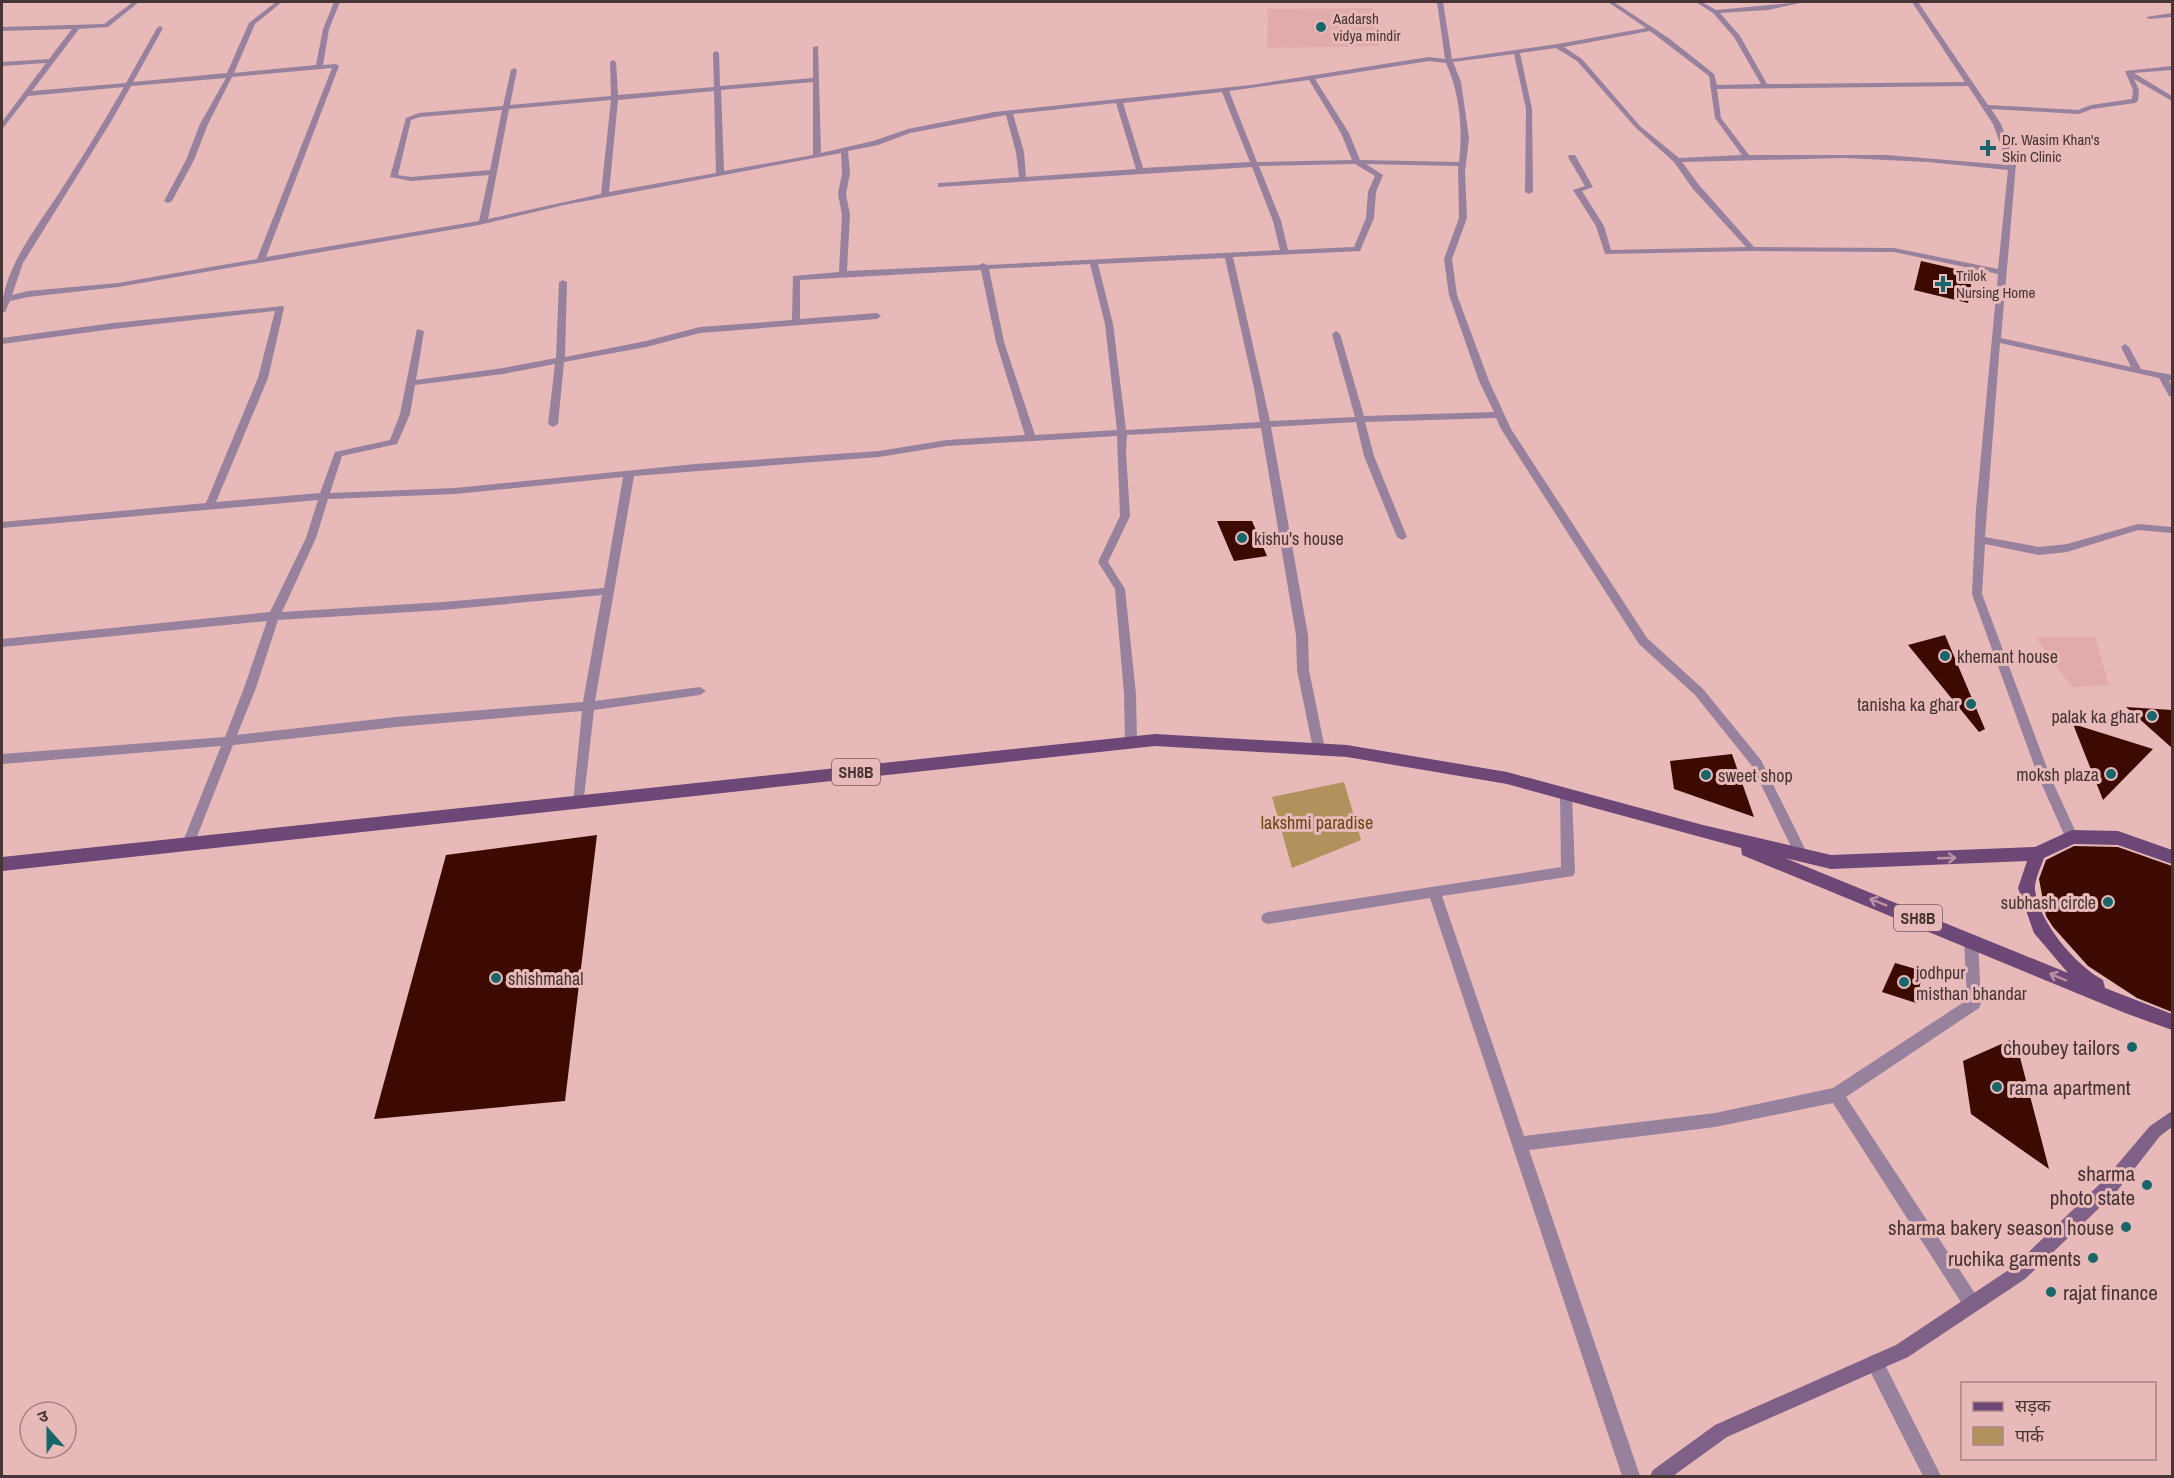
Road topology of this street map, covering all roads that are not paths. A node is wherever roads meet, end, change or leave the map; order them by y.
1 (136, 2) edge
2 (279, 2) edge
3 (337, 2) edge
4 (1440, 2) edge
5 (1611, 2) edge
6 (1699, 2) edge
7 (1798, 2) edge
8 (1915, 2) edge
9 (1714, 12) junction
10 (2172, 15) edge
11 (2149, 17) dead end
12 (77, 27) junction
13 (160, 28) dead end
14 (2, 29) edge
15 (1651, 29) junction
16 (1557, 46) junction
17 (816, 47) dead end
18 (1517, 52) junction
19 (716, 53) dead end
20 (51, 61) junction
21 (1449, 61) junction
22 (613, 62) dead end
23 (2, 64) edge
24 (319, 67) junction
25 (2172, 68) edge
26 (514, 70) dead end
27 (2127, 72) junction
28 (230, 75) junction
29 (1311, 77) junction
30 (817, 80) junction
31 (129, 84) junction
32 (1970, 84) junction
33 (1765, 86) junction
34 (1713, 87) junction
35 (719, 89) junction
36 (1225, 90) junction
37 (25, 94) junction
38 (615, 99) junction
39 (2172, 99) edge
40 (1119, 102) junction
41 (1986, 108) junction
42 (506, 109) junction
43 (1009, 113) junction
44 (2, 126) edge
45 (844, 150) junction
46 (817, 156) junction
47 (1746, 156) junction
48 (1572, 157) dead end
49 (1677, 160) junction
50 (1358, 162) junction
51 (1462, 164) junction
52 (1256, 165) junction
53 (2012, 168) junction
54 (493, 172) junction
55 (1141, 173) junction
56 (720, 174) junction
57 (1023, 179) junction
58 (941, 185) dead end
59 (1529, 192) dead end
60 (605, 195) junction
61 (168, 201) dead end
62 (483, 222) junction
63 (1752, 249) junction
64 (1284, 251) junction
65 (1228, 254) junction
66 (261, 260) junction
67 (1093, 262) junction
68 (983, 266) junction
69 (2002, 272) junction
70 (843, 274) junction
71 (563, 282) dead end
72 (3, 299) edge
73 (2, 310) edge
74 (877, 316) dead end
75 (796, 322) junction
76 (420, 331) dead end
77 (1336, 334) dead end
78 (1996, 339) junction
79 (2, 341) edge
80 (2125, 346) dead end
81 (560, 360) junction
82 (2138, 371) junction
83 (2162, 376) junction
84 (2172, 378) edge
85 (410, 383) junction
86 (2172, 394) edge
87 (1500, 415) junction
88 (1360, 419) junction
89 (553, 424) dead end
90 (1265, 425) junction
91 (1122, 433) junction
92 (1031, 439) junction
93 (629, 474) junction
94 (324, 496) junction
95 (210, 505) junction
96 (2, 525) edge
97 (2172, 530) edge
98 (1402, 537) dead end
99 (1979, 539) junction
100 (607, 591) junction
101 (274, 616) junction
102 (2, 643) edge
103 (700, 691) dead end
104 (588, 706) junction
105 (228, 741) junction
106 (1131, 742) junction
107 (1319, 749) junction
108 (2, 759) edge
109 (1566, 794) junction
110 (579, 802) junction
111 (1703, 832) junction
112 (2072, 837) junction
113 (189, 844) junction
114 (2037, 854) junction
115 (1802, 855) junction
116 (2172, 857) edge
117 (2, 864) edge
118 (1434, 892) junction
119 (1268, 918) dead end
120 (1971, 940) junction
121 (2131, 1007) junction
122 (2172, 1022) edge
123 (1836, 1095) junction
124 (2172, 1118) edge
125 (1519, 1144) junction
126 (1972, 1305) junction
127 (1875, 1363) junction
128 (1631, 1476) edge
129 (1659, 1476) edge
130 (1932, 1476) edge

1 - 12 street
2 - 28 street
3 - 24 street
4 - 21 street
5 - 15 street
6 - 9 street
7 - 9 street
8 - 32 street
9 - 33 street
10 - 11 street
12 - 14 street
12 - 20 street
13 - 31 street
15 - 16 street
15 - 34 street
16 - 18 street
16 - 49 street
17 - 30 street
18 - 21 street
18 - 59 street
19 - 35 street
20 - 23 street
20 - 37 street
21 - 29 street
21 - 51 street
22 - 38 street
24 - 28 street
24 - 66 street
25 - 27 street
26 - 42 street
27 - 39 street
27 - 41 street
28 - 31 street
28 - 61 street
29 - 36 street
29 - 50 street
30 - 35 street
30 - 46 street
31 - 37 street
31 - 72 street
32 - 33 street
32 - 41 street
33 - 34 street
34 - 47 street
35 - 38 street
35 - 56 street
36 - 40 street
36 - 52 street
37 - 44 street
38 - 42 street
38 - 60 street
40 - 43 street
40 - 55 street
41 - 53 street
42 - 54 street
42 - 54 street
43 - 45 street
43 - 57 street
45 - 46 street
45 - 70 street
46 - 56 street
47 - 49 street
47 - 53 street
48 - 63 street
49 - 63 street
50 - 51 street
50 - 52 street
50 - 64 street
51 - 87 street
52 - 55 street
52 - 64 street
53 - 69 street
54 - 62 street
55 - 57 street
56 - 60 street
57 - 58 street
60 - 62 street
62 - 66 street
63 - 69 street
64 - 65 street
65 - 67 street
65 - 90 street
66 - 72 street
67 - 68 street
67 - 91 street
68 - 70 street
68 - 92 street
69 - 78 street
70 - 75 street
71 - 81 street
72 - 73 street
74 - 75 street
75 - 81 street
76 - 85 street
77 - 88 street
78 - 82 street
78 - 99 street
79 - 95 street
80 - 82 street
81 - 85 street
81 - 89 street
82 - 83 street
83 - 84 street
83 - 86 street
85 - 94 street
87 - 88 street
87 - 115 street
88 - 90 street
88 - 98 street
90 - 91 street
90 - 107 street
91 - 92 street
91 - 106 street
92 - 93 street
93 - 94 street
93 - 100 street
94 - 95 street
94 - 101 street
95 - 96 street
97 - 99 street
99 - 112 street
100 - 101 street
100 - 104 street
101 - 102 street
101 - 105 street
103 - 104 street
104 - 105 street
104 - 110 street
105 - 108 street
105 - 113 street
106 - 107 main road, SH8B
106 - 110 main road, SH8B
107 - 109 main road, SH8B
109 - 111 main road, SH8B
109 - 118 street
110 - 113 main road, SH8B
111 - 115 main road, SH8B
120 -> 111 main road, SH8B
112 - 114 main road, SH8B
112 - 116 main road, SH8B
113 - 117 main road, SH8B
115 -> 114 main road, SH8B
114 - 121 main road, SH8B
118 - 119 street
118 - 125 street
121 -> 120 main road, SH8B
120 - 123 street
121 - 122 main road, SH8B
123 - 125 street
123 - 126 street
124 - 126 street
125 - 128 street
126 - 127 street
127 - 129 street
127 - 130 street

